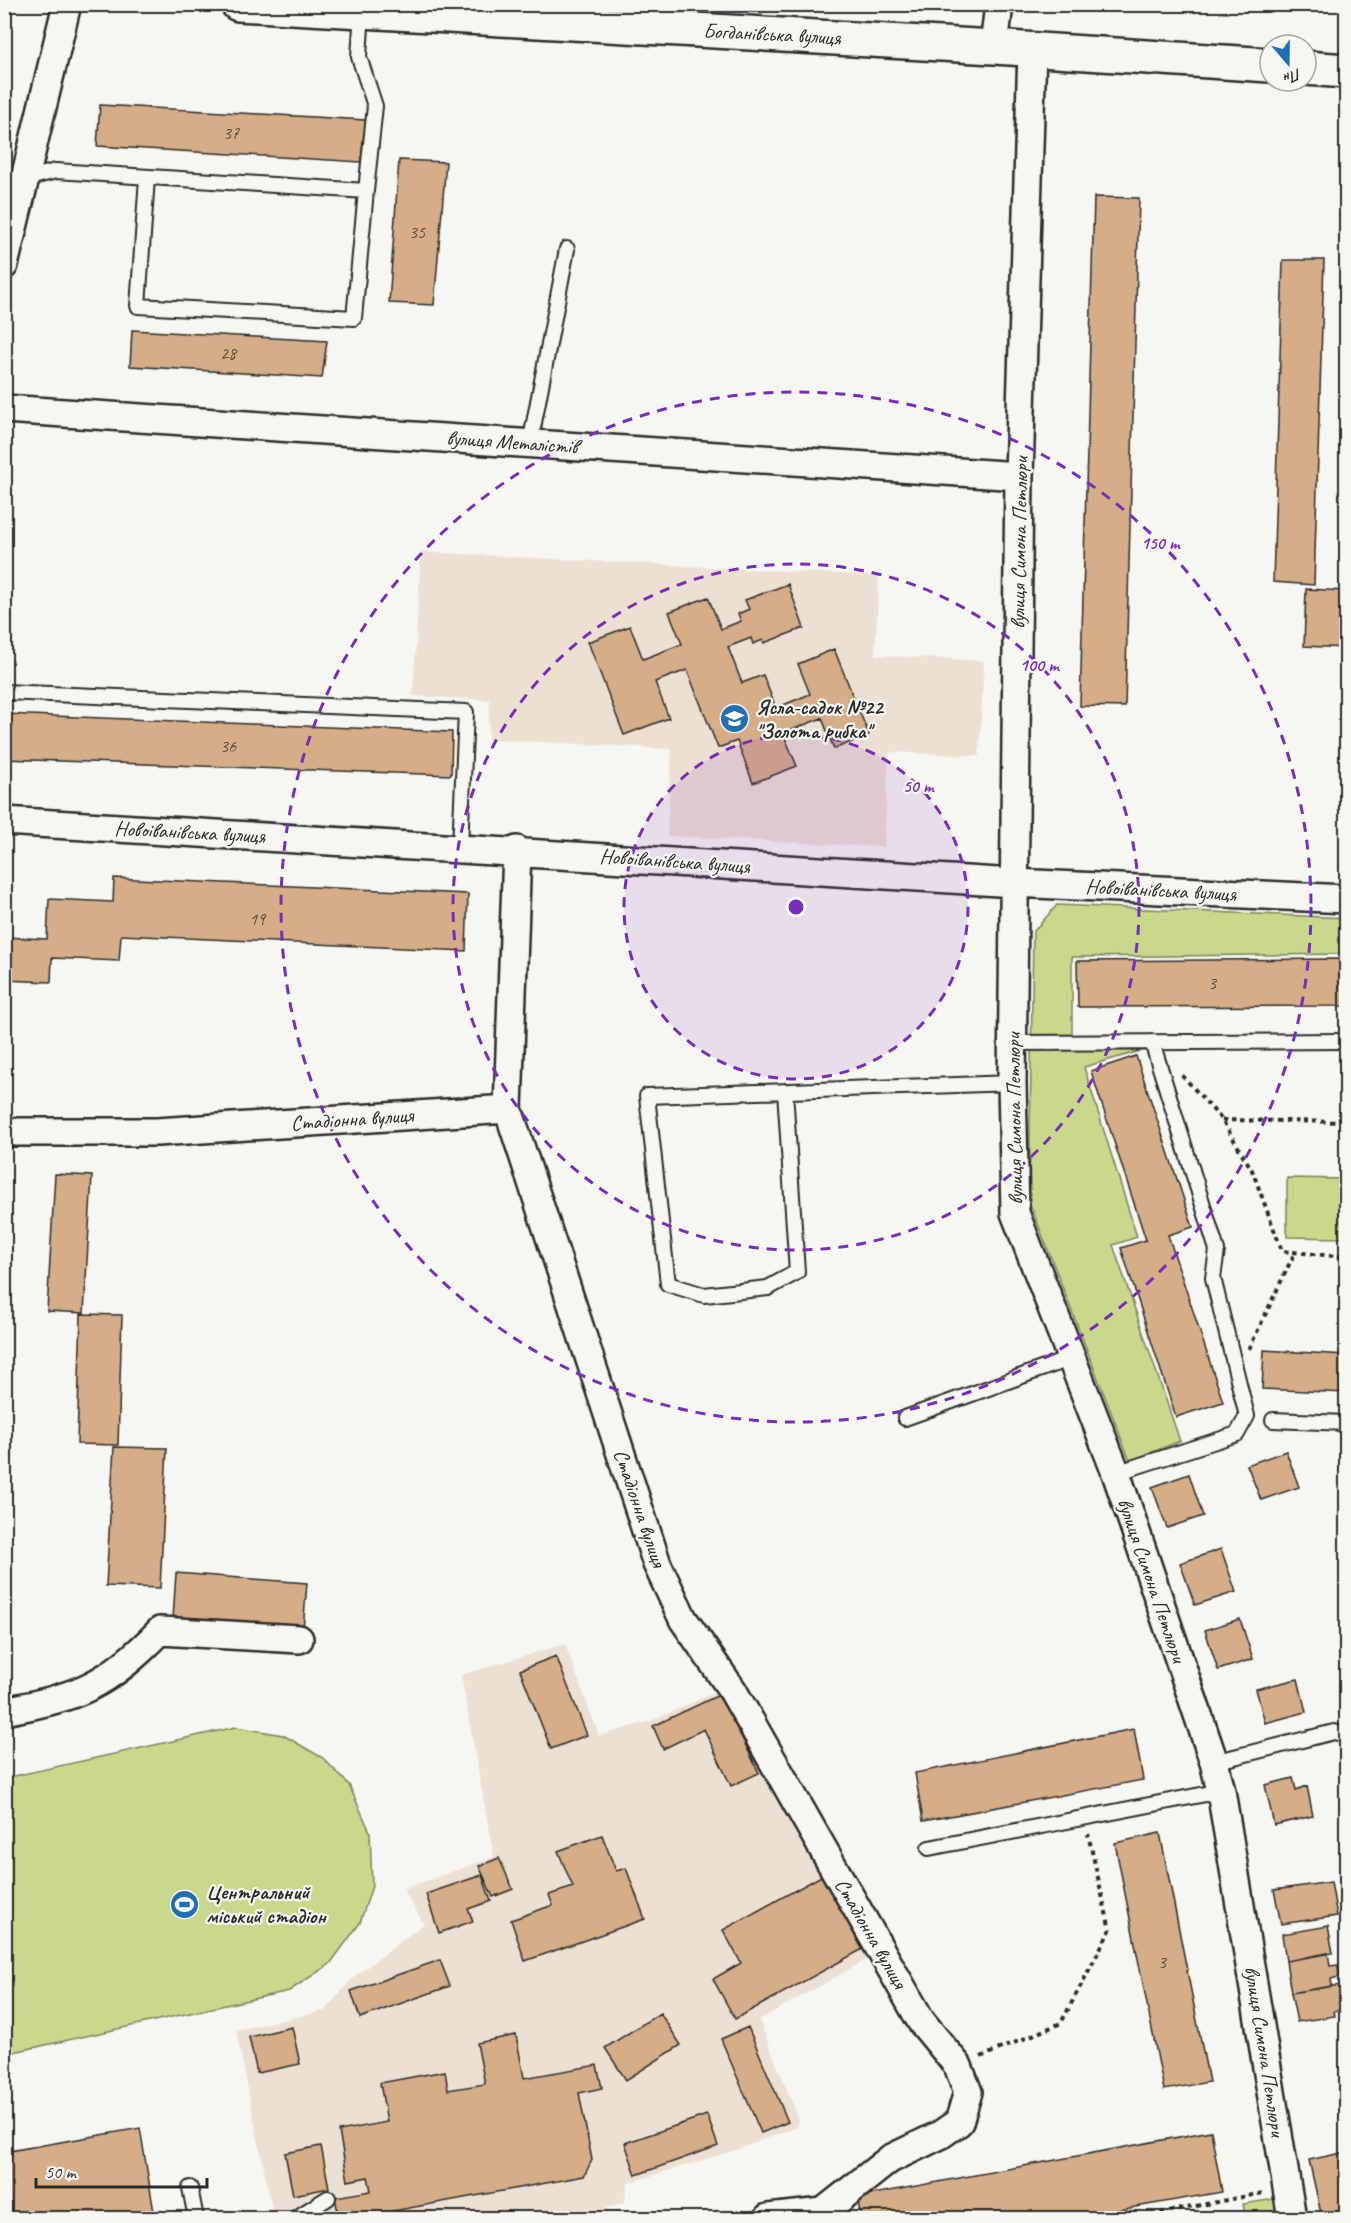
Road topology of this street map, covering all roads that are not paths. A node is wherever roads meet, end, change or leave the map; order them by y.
1 (67, 4) edge
2 (238, 4) edge
3 (999, 4) edge
4 (362, 11) junction
5 (994, 46) junction
6 (1032, 49) junction
7 (1258, 64) edge
8 (1318, 69) edge
9 (1347, 71) edge
10 (15, 178) edge
11 (147, 178) junction
12 (366, 191) junction
13 (567, 249) dead end
14 (4, 265) edge
15 (4, 409) edge
16 (530, 444) junction
17 (1019, 476) junction
18 (4, 692) edge
19 (4, 821) edge
20 (460, 847) junction
21 (518, 850) junction
22 (1014, 883) junction
23 (1347, 899) edge
24 (1347, 1041) edge
25 (1152, 1042) junction
26 (1012, 1043) junction
27 (1012, 1083) junction
28 (785, 1091) junction
29 (508, 1109) junction
30 (4, 1132) edge
31 (1072, 1358) junction
32 (905, 1418) dead end
33 (1273, 1420) dead end
34 (1347, 1424) edge
35 (1116, 1473) junction
36 (298, 1639) dead end
37 (4, 1697) edge
38 (55, 1701) junction
39 (4, 1711) edge
40 (1347, 1735) edge
41 (1214, 1762) junction
42 (1221, 1791) junction
43 (929, 1848) dead end
44 (190, 2188) dead end
45 (328, 2198) dead end
46 (196, 2218) edge
47 (296, 2218) edge
48 (768, 2218) edge
49 (1292, 2218) edge

1 - 10 street
2 - 4 main road, Богданівська вулиця
3 - 5 street
4 - 5 main road, Богданівська вулиця
4 - 12 lane
5 - 6 main road, Богданівська вулиця
6 - 7 main road, Богданівська вулиця
6 - 17 street, вулиця Симона Петлюри
8 - 9 main road
10 - 11 lane
10 - 14 street
11 - 12 lane
11 - 12 lane
13 - 16 lane
15 - 16 street, вулиця Металістів
16 - 17 street, вулиця Металістів
17 - 22 street, вулиця Симона Петлюри
18 - 20 lane
19 - 20 street, Новоіванівська вулиця
20 - 21 street, Новоіванівська вулиця
21 - 22 street, Новоіванівська вулиця
21 - 29 street
22 - 23 street, Новоіванівська вулиця
22 - 26 street, вулиця Симона Петлюри
24 - 25 lane
25 - 26 lane
25 - 35 lane
26 - 27 street, вулиця Симона Петлюри
27 - 28 lane
27 - 31 street, вулиця Симона Петлюри
28 - 28 lane
29 - 30 street, Стадіонна вулиця
29 - 48 street, Стадіонна вулиця
31 - 32 lane
31 - 35 street, вулиця Симона Петлюри
33 - 34 lane
35 - 41 street, вулиця Симона Петлюри
36 - 38 street
37 - 38 lane
38 - 39 street
40 - 41 lane
41 - 42 street, вулиця Симона Петлюри
42 - 43 lane
42 - 49 street, вулиця Симона Петлюри
44 - 46 lane
45 - 47 lane

